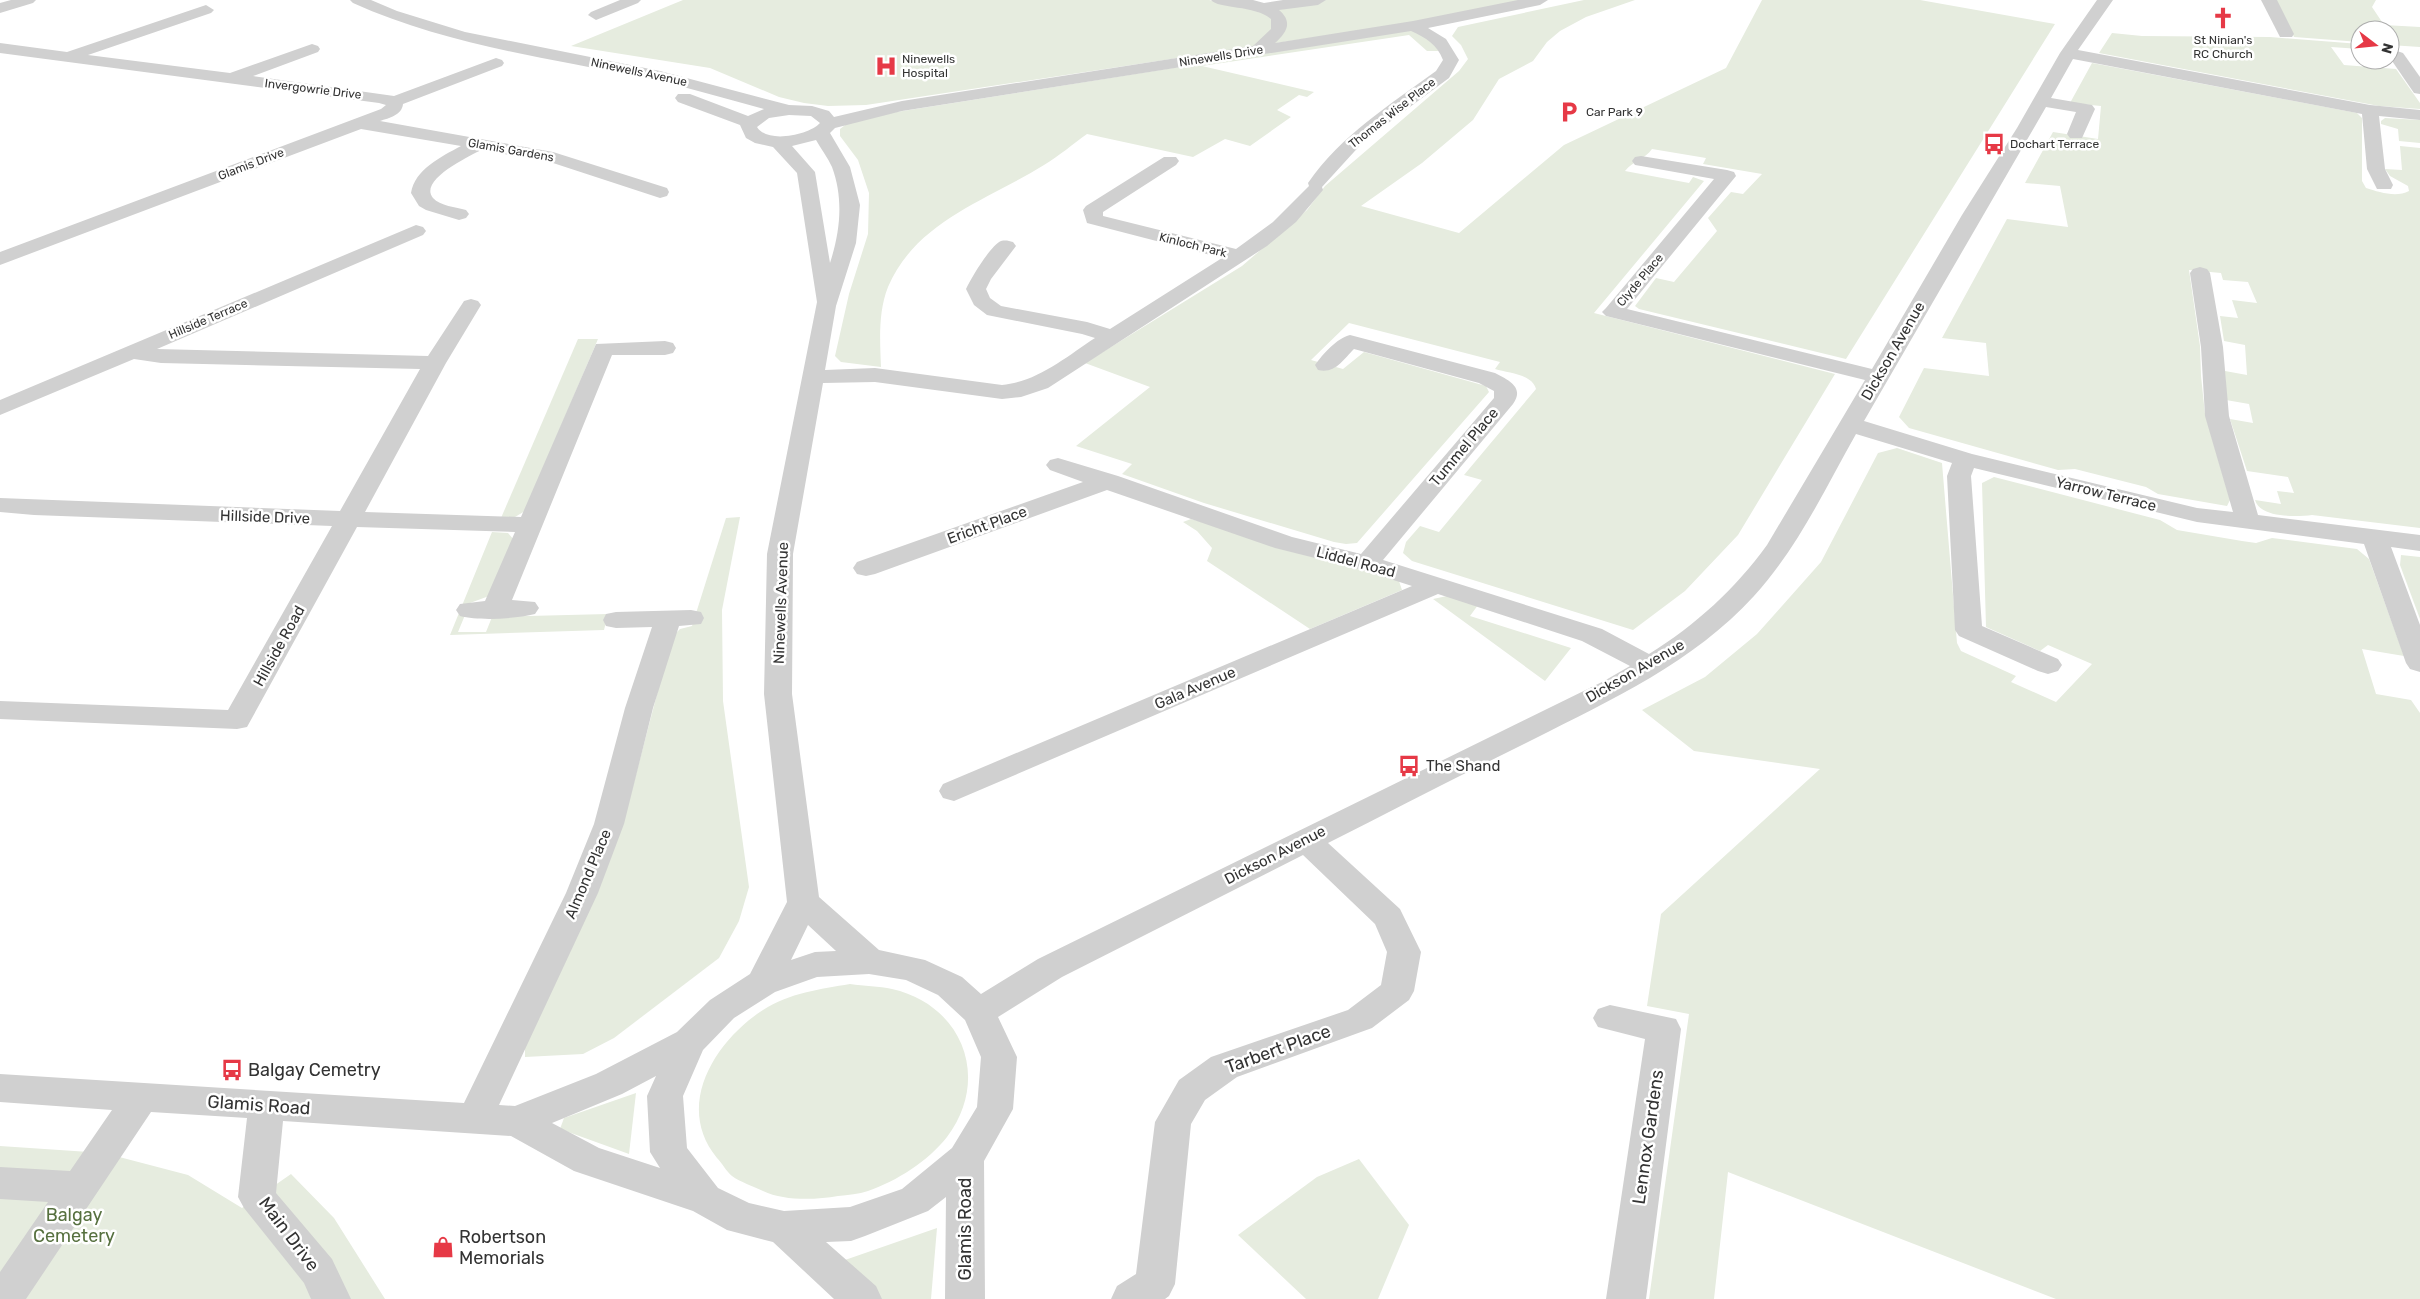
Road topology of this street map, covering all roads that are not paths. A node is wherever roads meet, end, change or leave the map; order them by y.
1 (28, 0) edge
2 (358, 0) edge
3 (634, 0) edge
4 (1219, 0) edge
5 (1318, 0) edge
6 (1540, 0) edge
7 (2105, 0) edge
8 (2269, 0) edge
9 (1432, 6) dead end
10 (0, 8) edge
11 (1264, 8) junction
12 (221, 15) dead end
13 (596, 16) dead end
14 (1434, 22) junction
15 (1413, 26) junction
16 (2286, 34) dead end
17 (488, 42) junction
18 (0, 48) edge
19 (312, 49) dead end
20 (1257, 51) junction
21 (2068, 53) junction
22 (70, 56) junction
23 (2400, 60) edge
24 (496, 63) dead end
25 (231, 79) junction
26 (2420, 89) edge
27 (2040, 101) junction
28 (394, 102) junction
29 (902, 106) junction
30 (789, 110) junction
31 (2370, 110) junction
32 (813, 112) junction
33 (2420, 114) edge
34 (359, 123) junction
35 (750, 123) junction
36 (825, 128) junction
37 (2076, 134) dead end
38 (778, 142) junction
39 (478, 144) junction
40 (574, 148) dead end
41 (552, 157) junction
42 (1170, 161) dead end
43 (1641, 161) dead end
44 (1143, 178) junction
45 (1166, 184) dead end
46 (2384, 185) dead end
47 (660, 192) dead end
48 (459, 214) dead end
49 (416, 231) dead end
50 (1006, 246) dead end
51 (1239, 256) junction
52 (0, 259) edge
53 (2200, 273) dead end
54 (471, 305) dead end
55 (826, 306) junction
56 (1110, 336) junction
57 (665, 348) dead end
58 (131, 352) junction
59 (435, 363) junction
60 (1326, 364) dead end
61 (812, 377) junction
62 (1878, 377) junction
63 (0, 408) edge
64 (1851, 425) junction
65 (1965, 459) junction
66 (1058, 465) dead end
67 (1109, 481) junction
68 (0, 505) edge
69 (350, 520) junction
70 (2248, 522) junction
71 (530, 525) junction
72 (2375, 538) junction
73 (2420, 543) edge
74 (1367, 563) junction
75 (866, 568) dead end
76 (1437, 585) junction
77 (526, 608) dead end
78 (616, 620) dead end
79 (2420, 663) edge
80 (2048, 665) dead end
81 (1650, 666) junction
82 (0, 710) edge
83 (954, 791) dead end
84 (1305, 839) junction
85 (803, 902) junction
86 (869, 961) junction
87 (763, 983) junction
88 (979, 1012) junction
89 (1610, 1018) dead end
90 (689, 1042) junction
91 (0, 1088) edge
92 (141, 1097) junction
93 (266, 1106) junction
94 (475, 1118) junction
95 (517, 1121) junction
96 (965, 1159) junction
97 (0, 1183) edge
98 (80, 1188) junction
99 (705, 1199) junction
100 (784, 1228) junction
101 (4, 1299) edge
102 (331, 1299) edge
103 (862, 1299) edge
104 (965, 1299) edge
105 (1131, 1299) edge
106 (1626, 1299) edge

1 - 10 street
2 - 17 street, Ninewells Avenue
3 - 13 street
4 - 11 street
5 - 11 street
6 - 14 street, Ninewells Drive
7 - 21 street, Dickson Avenue
8 - 16 street
9 - 14 street
11 - 20 street
12 - 22 street, Invergowrie Drive
14 - 15 street, Ninewells Drive
15 - 20 street, Ninewells Drive
15 - 51 street, Thomas Wise Place
17 - 30 street, Ninewells Avenue
17 - 35 street, Ninewells Avenue
18 - 22 street, Invergowrie Drive
19 - 25 street, Invergowrie Drive
20 - 29 street, Ninewells Drive
21 - 27 street, Dickson Avenue
21 - 31 street
22 - 25 street, Invergowrie Drive
23 - 26 street
24 - 28 street, Glamis Drive
25 - 28 street, Invergowrie Drive
27 - 37 street
27 - 62 street, Dickson Avenue
28 - 34 street, Glamis Drive
29 - 32 street, Ninewells Drive
29 - 36 street, Ninewells Drive
30 - 32 street, Ninewells Avenue
30 - 35 street, Ninewells Avenue
31 - 33 street
31 - 46 street
32 - 36 street, Ninewells Avenue
34 - 39 street, Glamis Gardens
34 - 52 street, Glamis Drive
35 - 38 street, Ninewells Avenue
36 - 38 street, Ninewells Avenue
36 - 55 street, Ninewells Avenue
38 - 55 street, Ninewells Avenue
39 - 41 street, Glamis Gardens
39 - 48 street
40 - 41 street
41 - 47 street, Glamis Gardens
42 - 44 street, Kinloch Park
43 - 62 street, Clyde Place
44 - 45 street
44 - 51 street, Kinloch Park
49 - 58 street, Hillside Terrace
50 - 56 street
51 - 56 street, Kinloch Park
53 - 70 street
54 - 59 street, Hillside Road
55 - 61 street, Ninewells Avenue
56 - 61 street, Kinloch Park
57 - 71 street
58 - 59 street
58 - 63 street, Hillside Terrace
59 - 69 street, Hillside Road
60 - 74 street, Tummel Place
61 - 85 street, Ninewells Avenue
62 - 64 street, Dickson Avenue
64 - 65 street, Yarrow Terrace
64 - 81 street, Dickson Avenue
65 - 70 street, Yarrow Terrace
65 - 80 street
66 - 67 street, Liddel Road
67 - 74 street, Liddel Road
67 - 75 street, Ericht Place
68 - 69 street, Hillside Drive
69 - 71 street, Hillside Drive
69 - 82 street, Hillside Road
70 - 72 street, Yarrow Terrace
71 - 77 street
72 - 73 street, Yarrow Terrace
72 - 79 street
74 - 76 street, Liddel Road
76 - 81 street, Liddel Road
76 - 83 street, Gala Avenue
78 - 94 street, Almond Place
81 - 84 street, Dickson Avenue
84 - 88 street, Dickson Avenue
84 - 105 street, Tarbert Place
85 - 86 street
85 - 87 street
86 - 87 street, Glamis Road
86 - 88 street, Glamis Road
87 - 90 street, Glamis Road
88 - 96 street, Glamis Road
89 - 106 street, Lennox Gardens
90 - 95 street, Glamis Road
90 - 99 street, Glamis Road
91 - 92 street, Glamis Road
92 - 93 street, Glamis Road
92 - 98 street
93 - 94 street, Glamis Road
93 - 102 street, Main Drive
94 - 95 street, Glamis Road
95 - 99 street, Glamis Road
96 - 100 street, Glamis Road
96 - 104 street, Glamis Road
97 - 98 street
98 - 101 street
99 - 100 street, Glamis Road
100 - 103 street, Glamis Road

